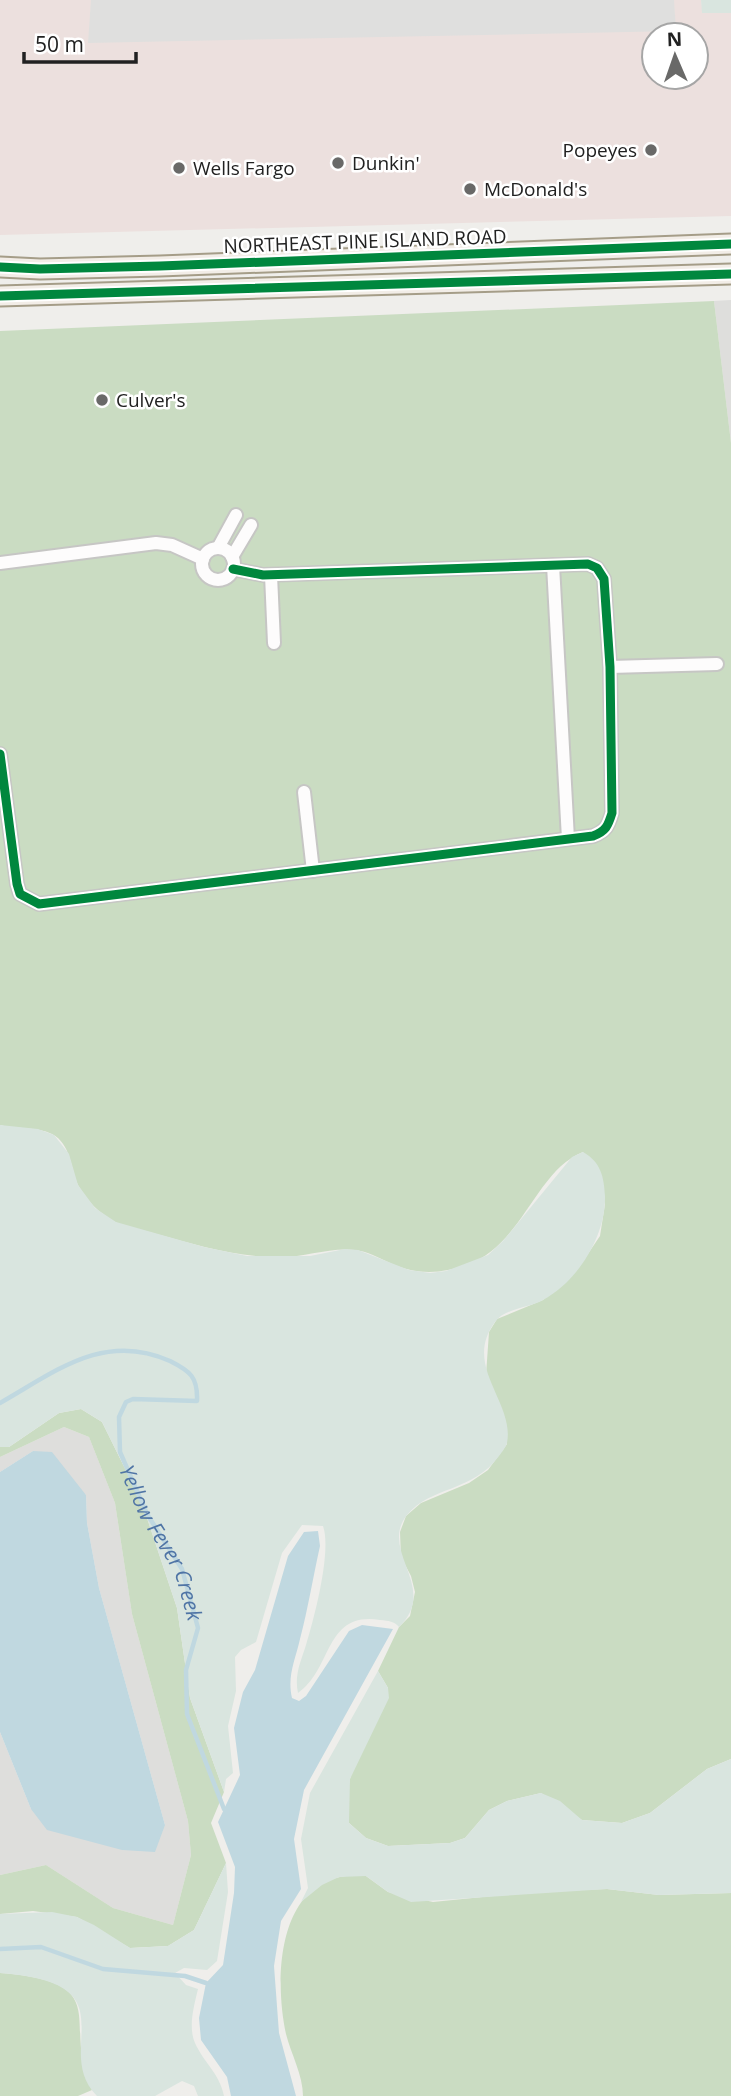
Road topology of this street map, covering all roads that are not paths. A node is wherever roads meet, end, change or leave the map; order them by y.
1 (731, 244) edge
2 (0, 267) edge
3 (81, 268) junction
4 (731, 274) edge
5 (0, 289) edge
6 (0, 296) edge
7 (236, 515) dead end
8 (251, 525) dead end
9 (218, 548) junction
10 (203, 559) junction
11 (0, 563) edge
12 (232, 563) junction
13 (553, 565) junction
14 (271, 575) junction
15 (274, 643) dead end
16 (717, 664) dead end
17 (610, 667) junction
18 (0, 754) edge
19 (304, 792) dead end
20 (568, 839) junction
21 (313, 871) junction

1 - 3 main road, NORTHEAST PINE ISLAND ROAD
2 - 3 main road, NORTHEAST PINE ISLAND ROAD
3 - 5 main road
4 - 6 main road
7 - 9 street
8 - 12 street
9 - 10 street
9 - 12 street
10 - 11 street
10 - 12 street
12 - 14 street
13 - 14 street
13 - 17 street
13 - 20 street
14 - 15 street
16 - 17 street
17 - 20 street
18 - 21 street
19 - 21 street
20 - 21 street

